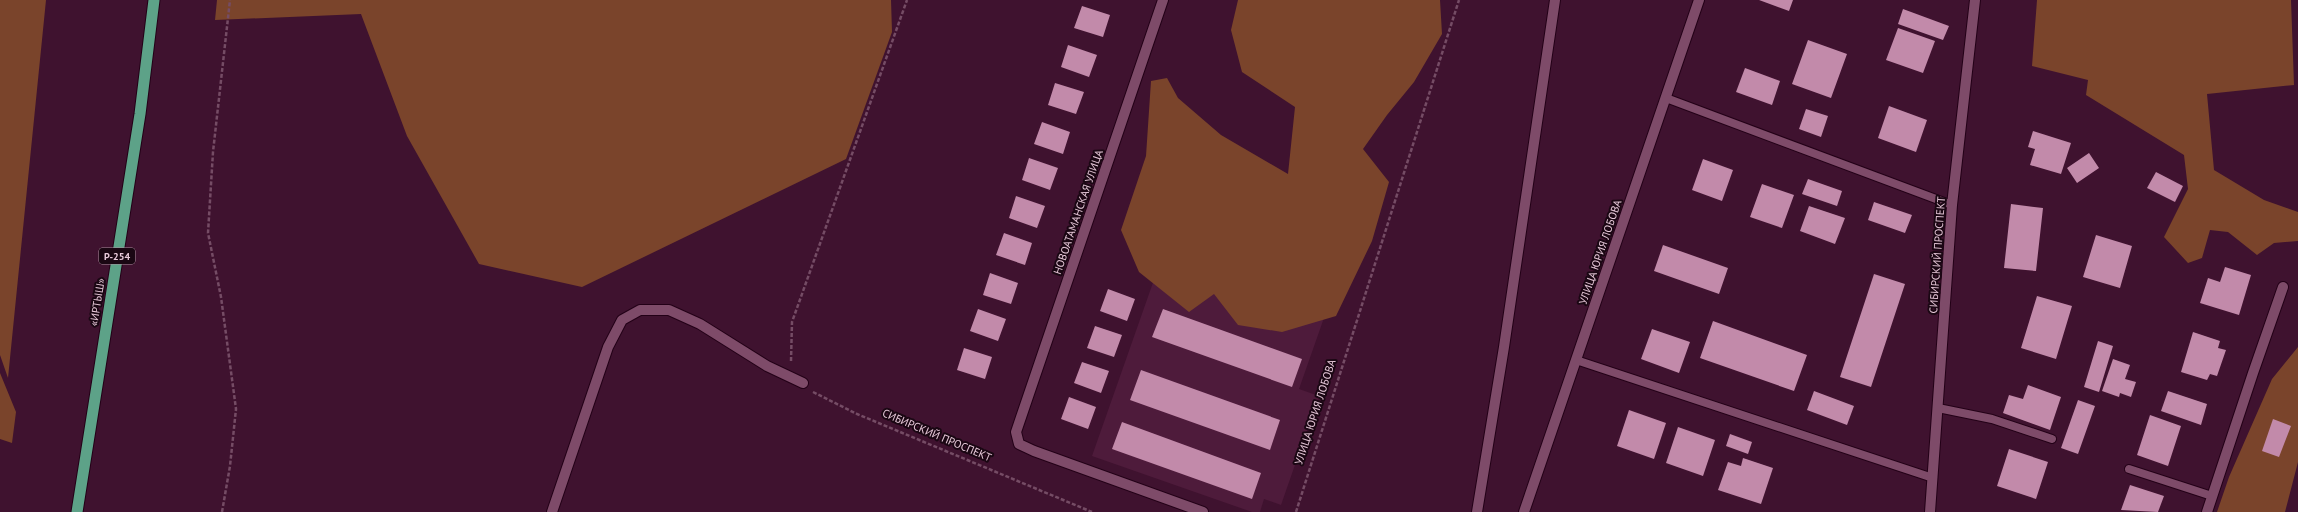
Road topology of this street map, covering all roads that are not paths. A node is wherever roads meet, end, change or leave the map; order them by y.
1 (154, 0) edge
2 (1163, 0) edge
3 (1555, 0) edge
4 (1699, 0) edge
5 (1975, 0) edge
6 (1666, 98) junction
7 (1952, 205) junction
8 (2283, 287) dead end
9 (1576, 360) junction
10 (803, 384) road end
11 (1938, 408) junction
12 (2052, 439) dead end
13 (2129, 469) dead end
14 (1933, 478) junction
15 (2212, 496) junction
16 (77, 512) edge
17 (552, 512) edge
18 (1203, 512) edge
19 (1477, 512) edge
20 (1524, 512) edge
21 (1930, 512) edge
22 (2207, 512) edge

1 - 16 highway, «ИРТЫШ» / Р-254
2 - 18 street, НОВОАТАМАНСКАЯ УЛИЦА
3 - 19 street
4 - 6 street, УЛИЦА ЮРИЯ ЛОБОВА
5 - 7 street, СИБИРСКИЙ ПРОСПЕКТ
6 - 7 lane
6 - 9 street, УЛИЦА ЮРИЯ ЛОБОВА
7 - 11 street, СИБИРСКИЙ ПРОСПЕКТ
8 - 15 street
9 - 14 lane
9 - 20 street, УЛИЦА ЮРИЯ ЛОБОВА
10 - 17 street
11 - 12 lane
11 - 14 street, СИБИРСКИЙ ПРОСПЕКТ
13 - 15 lane
14 - 21 street, СИБИРСКИЙ ПРОСПЕКТ
15 - 22 street

